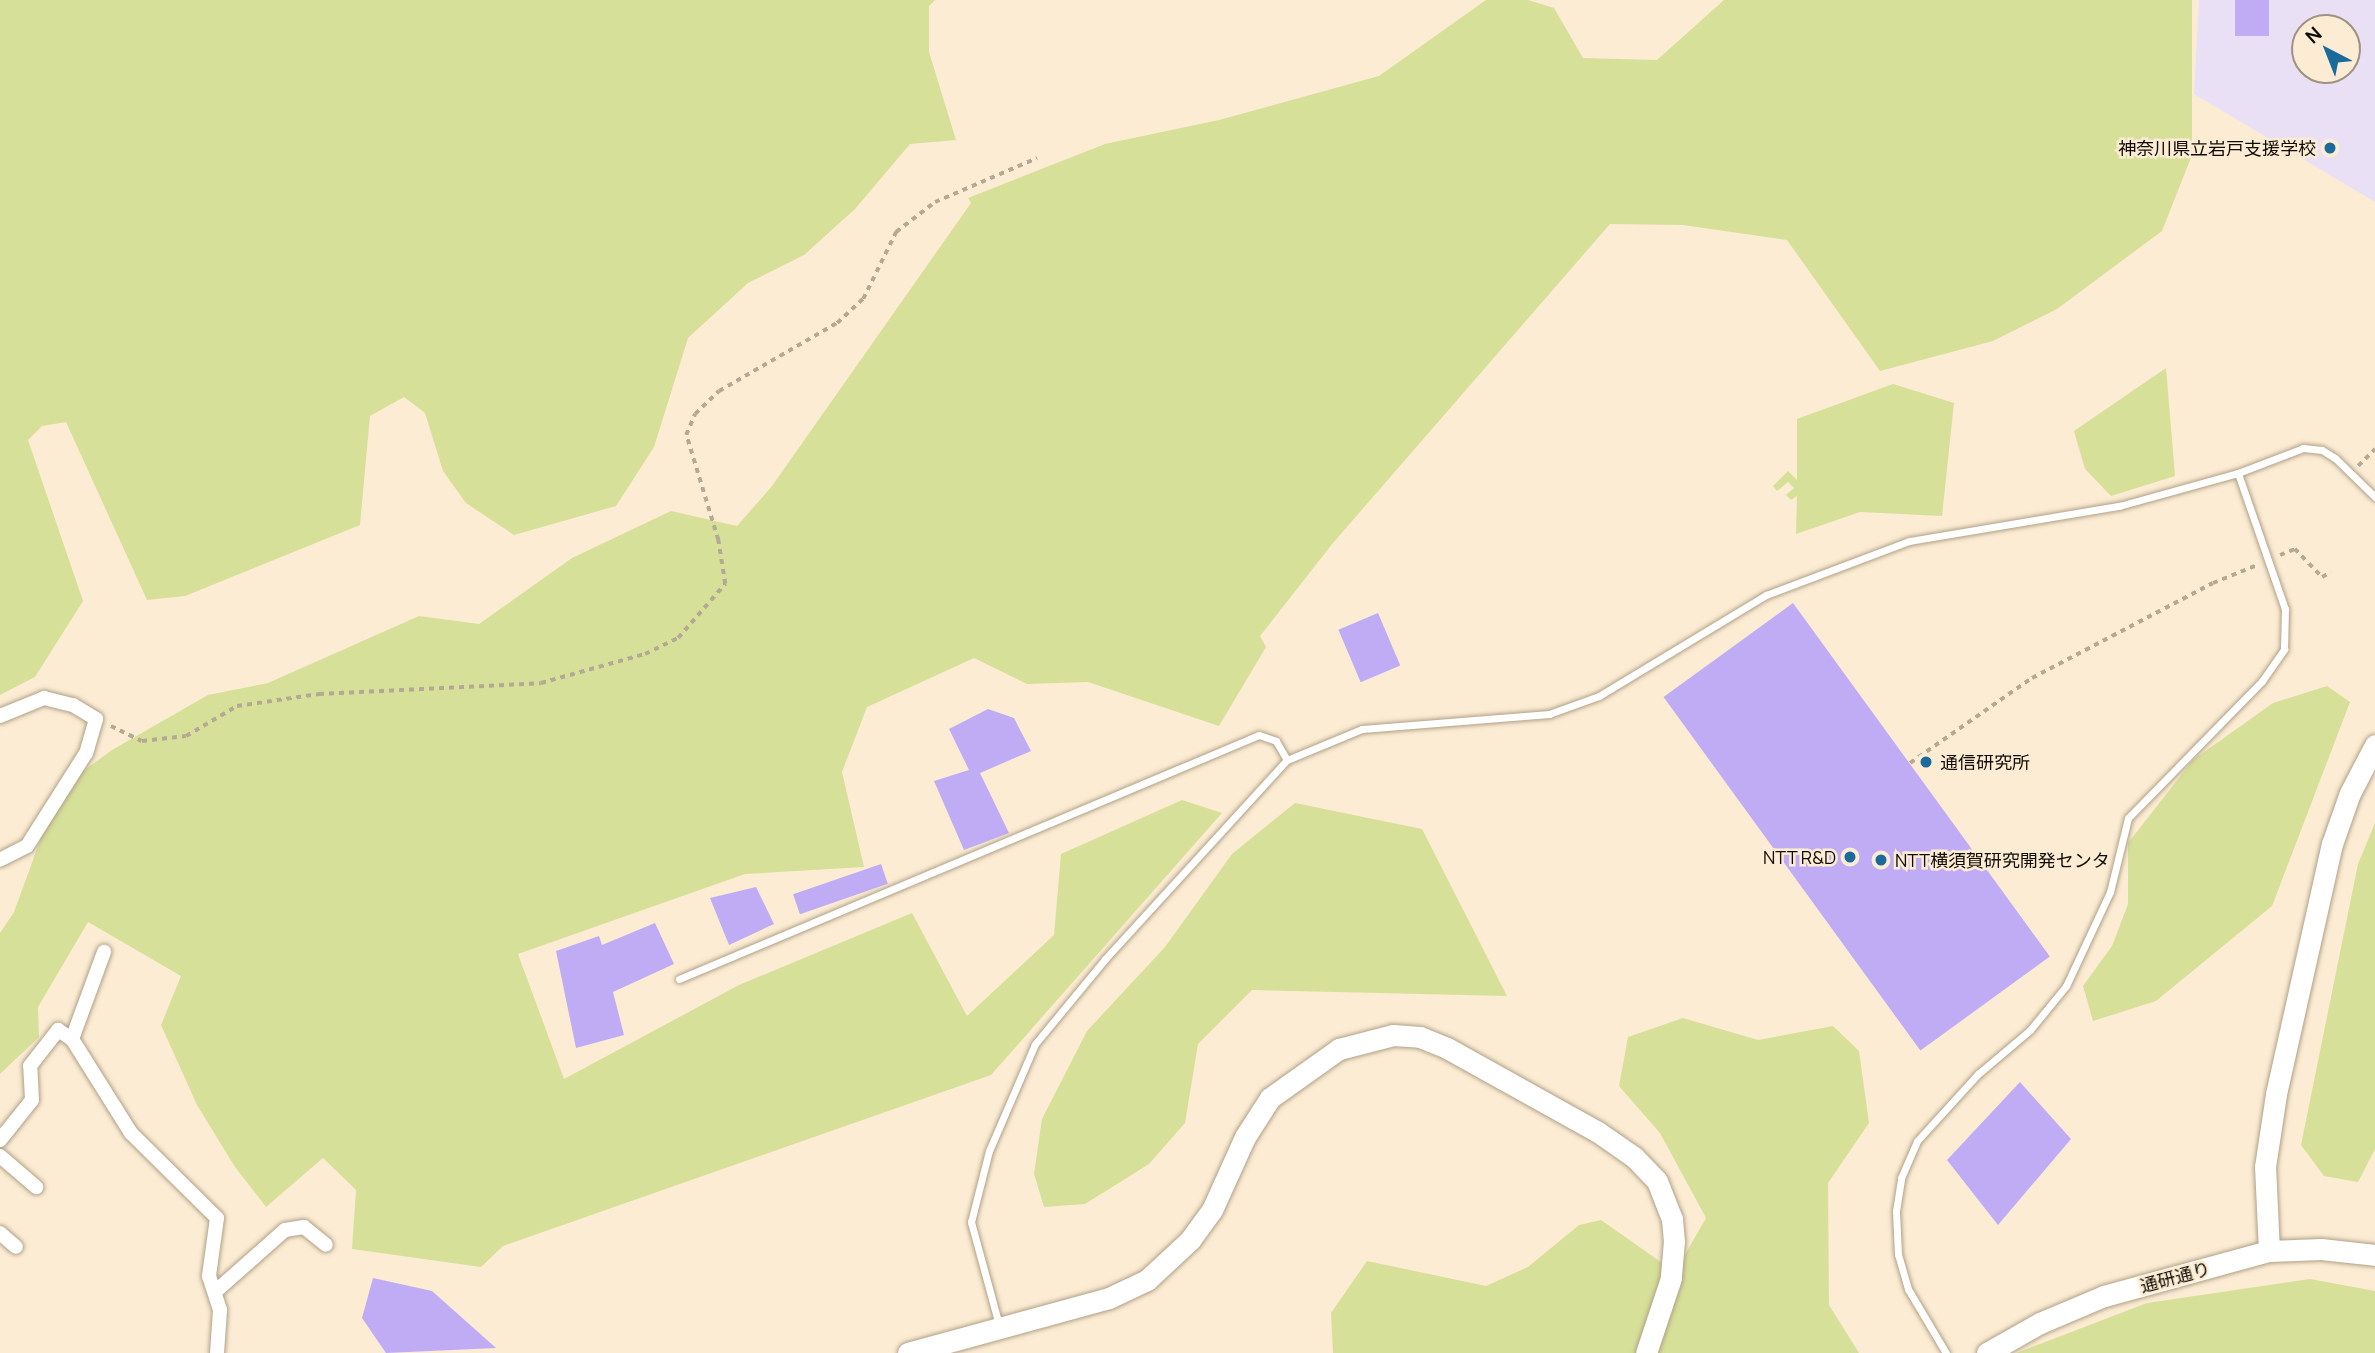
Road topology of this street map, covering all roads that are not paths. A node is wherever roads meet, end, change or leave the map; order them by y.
1 (2238, 473) junction
2 (2375, 497) edge
3 (0, 716) edge
4 (2375, 745) edge
5 (1287, 760) junction
6 (0, 860) edge
7 (104, 952) dead end
8 (679, 979) dead end
9 (72, 1039) junction
10 (0, 1140) edge
11 (0, 1156) edge
12 (36, 1187) dead end
13 (0, 1233) edge
14 (326, 1245) dead end
15 (16, 1247) dead end
16 (2269, 1251) junction
17 (2375, 1255) edge
18 (216, 1291) junction
19 (1000, 1329) junction
20 (217, 1353) edge
21 (908, 1353) edge
22 (1646, 1353) edge
23 (1946, 1353) edge
24 (1987, 1353) edge

1 - 2 lane
1 - 5 lane
1 - 23 lane
3 - 6 street
4 - 16 street
5 - 8 lane
5 - 19 lane
7 - 9 street
9 - 10 street
9 - 18 street
11 - 12 street
13 - 15 street
14 - 18 street
16 - 17 street, 通研通り
16 - 24 street, 通研通り
18 - 20 street
19 - 21 street
19 - 22 street

